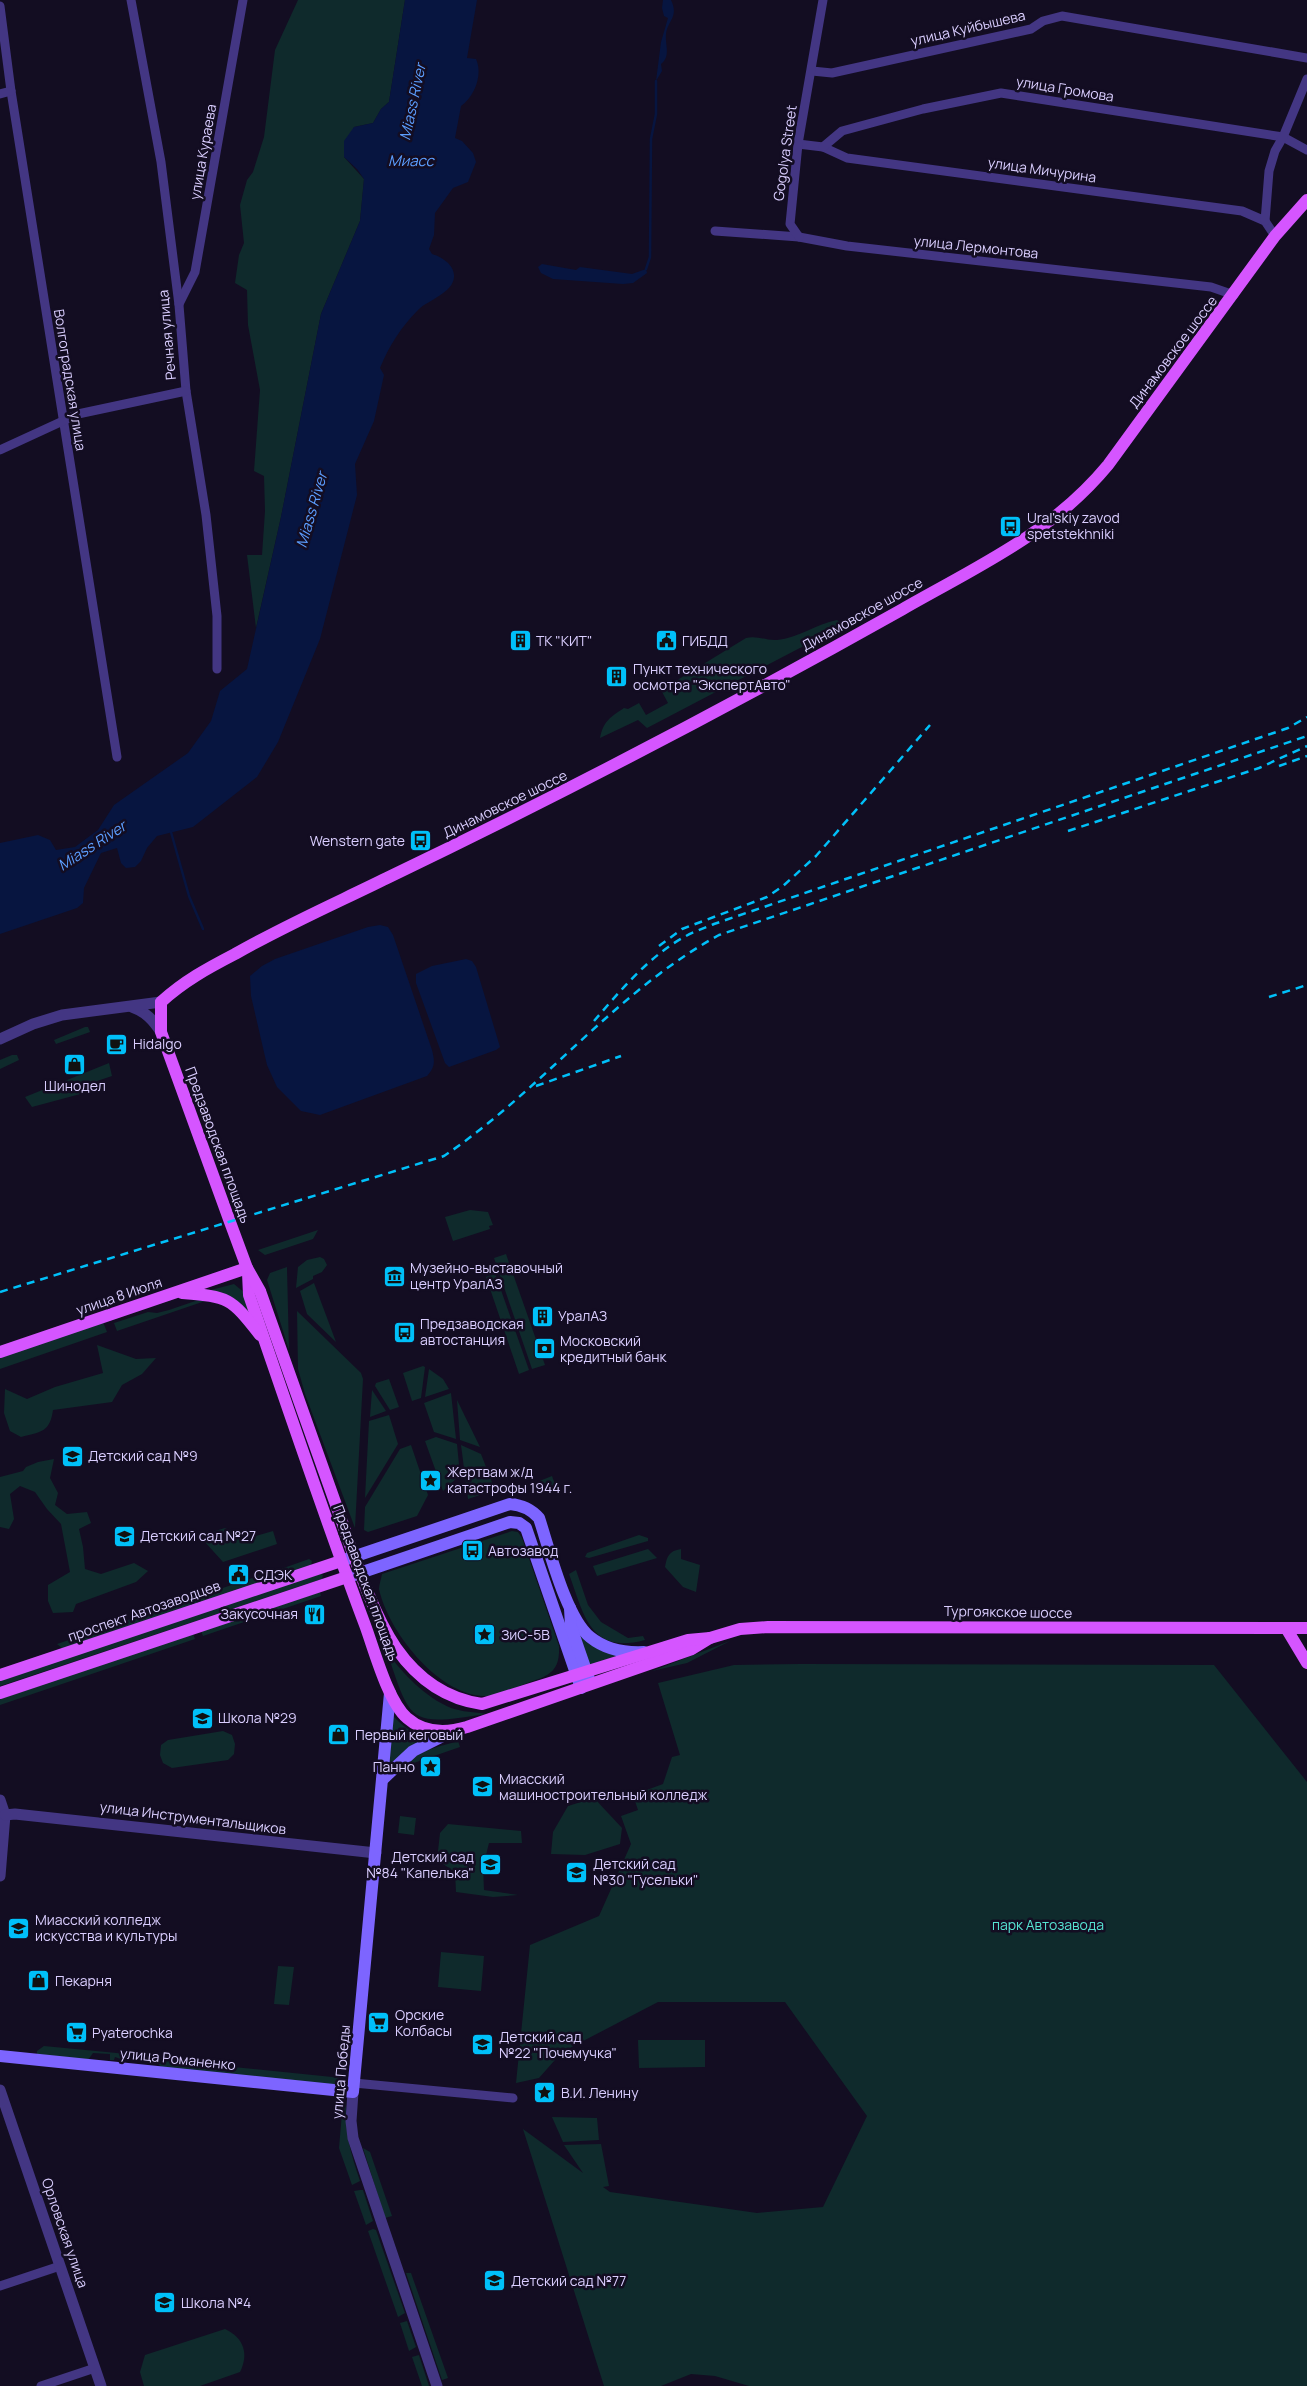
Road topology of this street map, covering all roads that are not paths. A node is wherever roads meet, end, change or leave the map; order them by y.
1 (131, 0) edge
2 (243, 0) edge
3 (823, 0) edge
4 (0, 6) edge
5 (1307, 58) edge
6 (812, 70) junction
7 (1307, 79) edge
8 (11, 91) junction
9 (0, 94) edge
10 (1283, 137) junction
11 (798, 144) junction
12 (823, 147) junction
13 (1307, 150) edge
14 (1307, 200) edge
15 (1265, 222) junction
16 (715, 231) dead end
17 (1275, 236) junction
18 (799, 237) junction
19 (1234, 295) junction
20 (179, 305) junction
21 (186, 391) junction
22 (63, 420) junction
23 (0, 450) edge
24 (217, 669) dead end
25 (117, 757) dead end
26 (161, 1002) junction
27 (130, 1006) junction
28 (161, 1032) junction
29 (0, 1039) edge
30 (247, 1268) junction
31 (177, 1292) junction
32 (266, 1344) junction
33 (0, 1352) edge
34 (355, 1557) junction
35 (341, 1561) junction
36 (361, 1572) junction
37 (347, 1577) junction
38 (570, 1608) junction
39 (1286, 1628) junction
40 (1307, 1628) edge
41 (710, 1638) junction
42 (652, 1652) junction
43 (1307, 1663) edge
44 (0, 1675) edge
45 (584, 1680) junction
46 (390, 1692) junction
47 (0, 1693) edge
48 (451, 1732) junction
49 (384, 1778) junction
50 (0, 1800) edge
51 (5, 1815) junction
52 (376, 1853) junction
53 (0, 1876) edge
54 (0, 2056) edge
55 (354, 2087) junction
56 (0, 2090) edge
57 (513, 2098) dead end
58 (60, 2266) junction
59 (0, 2286) edge
60 (95, 2368) junction
61 (42, 2386) edge
62 (101, 2386) edge
63 (437, 2386) edge

1 - 20 street, Речная улица
2 - 20 street, улица Кураева
3 - 6 street, Gogolya Street
4 - 8 street, Волгоградская улица
5 - 6 street, улица Куйбышева
6 - 11 street, Gogolya Street
7 - 10 street
8 - 9 street
8 - 22 street, Волгоградская улица
10 - 12 street, улица Громова
10 - 13 street, улица Громова
10 - 15 street
11 - 12 street, улица Мичурина
11 - 18 street, Gogolya Street
12 - 15 street, улица Мичурина
14 - 17 main road, Динамовское шоссе
15 - 17 street, улица Мичурина
16 - 18 street, улица Лермонтова
17 - 19 main road, Динамовское шоссе
18 - 19 street, улица Лермонтова
19 - 26 main road, Динамовское шоссе
20 - 21 street, Речная улица
21 - 22 street
21 - 24 street, Речная улица
22 - 23 street
22 - 25 street, Волгоградская улица
26 - 27 street
26 - 28 main road
27 - 28 street
27 - 29 street
28 - 30 main road, Предзаводская площадь
30 - 31 main road, улица 8 Июля
30 - 32 main road, Предзаводская площадь
30 - 34 main road, Предзаводская площадь
31 - 32 main road
31 - 33 main road, улица 8 Июля
32 - 35 main road, Предзаводская площадь
34 - 35 main road, проспект Автозаводцев
34 - 36 main road, Предзаводская площадь
34 - 38 main road, проспект Автозаводцев
35 - 37 main road, Предзаводская площадь
35 - 44 main road, проспект Автозаводцев
36 - 37 main road
36 - 45 main road, Предзаводская площадь
36 - 45 main road
37 - 46 main road, Предзаводская площадь
37 - 47 main road
38 - 42 main road
38 - 45 main road
39 - 40 main road, Тургоякское шоссе
39 - 41 main road, Тургоякское шоссе
39 - 43 main road
41 - 42 main road, Тургоякское шоссе
41 - 45 main road, Тургоякское шоссе
42 - 45 main road, Тургоякское шоссе
45 - 48 main road, Предзаводская площадь
46 - 48 main road, Предзаводская площадь
46 - 49 main road, улица Победы
48 - 49 main road
49 - 52 main road, улица Победы
50 - 51 street
51 - 52 street, улица Инструментальщиков
51 - 53 street
52 - 55 main road, улица Победы
54 - 55 main road, улица Романенко
55 - 57 street, улица Романенко
55 - 63 street, улица Победы
56 - 58 street, Орловская улица
58 - 59 street
58 - 60 street, Орловская улица
60 - 61 street
60 - 62 street, Орловская улица

